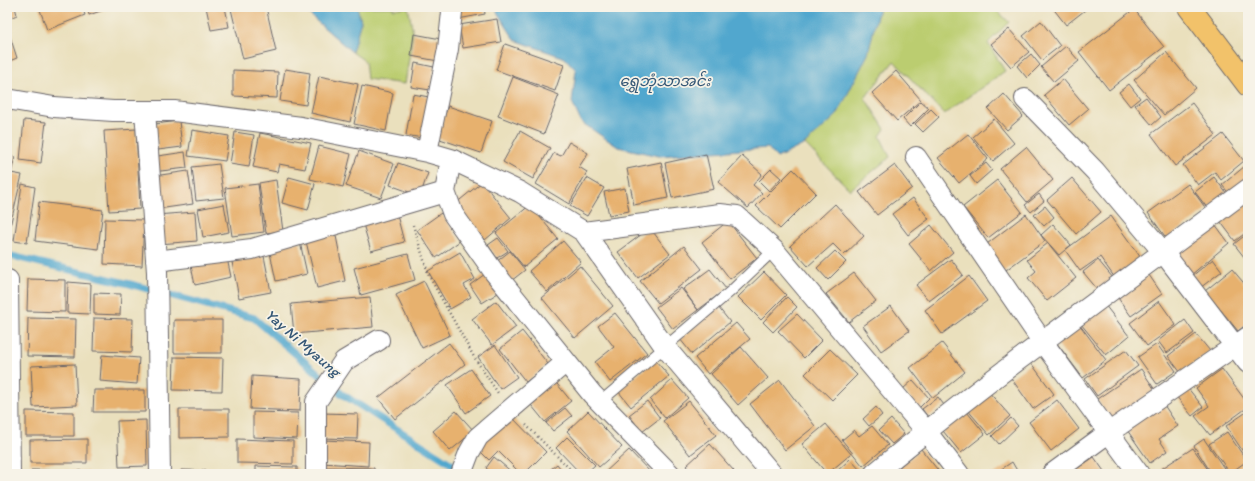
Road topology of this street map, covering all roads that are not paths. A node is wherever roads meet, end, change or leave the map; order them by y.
1 (451, 7) edge
2 (1189, 7) edge
3 (1248, 86) edge
4 (7, 99) edge
5 (1025, 99) dead end
6 (145, 111) junction
7 (426, 152) junction
8 (916, 157) dead end
9 (451, 159) junction
10 (1248, 189) edge
11 (445, 192) junction
12 (584, 232) junction
13 (774, 250) junction
14 (1163, 252) junction
15 (157, 267) junction
16 (8, 280) edge
17 (379, 340) dead end
18 (1042, 341) junction
19 (1242, 342) edge
20 (665, 346) junction
21 (566, 362) junction
22 (1248, 363) edge
23 (600, 402) junction
24 (926, 431) junction
25 (1108, 433) junction
26 (10, 474) edge
27 (160, 474) edge
28 (316, 474) edge
29 (461, 474) edge
30 (670, 474) edge
31 (772, 474) edge
32 (874, 474) edge
33 (959, 474) edge
34 (1052, 474) edge
35 (1139, 474) edge

1 - 7 street
2 - 3 main road
4 - 6 street
5 - 14 street
6 - 7 street
6 - 15 street
7 - 9 street
8 - 18 street
9 - 11 street
9 - 12 street
10 - 14 street
11 - 15 street
11 - 21 street
12 - 13 street
12 - 20 street
13 - 20 lane
13 - 24 street
14 - 18 street
14 - 19 street
15 - 27 street
16 - 26 street
17 - 28 street
18 - 24 street
18 - 25 street
19 - 22 street
19 - 25 street
20 - 23 lane
20 - 31 street
21 - 23 street
21 - 29 street
23 - 30 street
24 - 32 street
24 - 33 street
25 - 34 street
25 - 35 street

